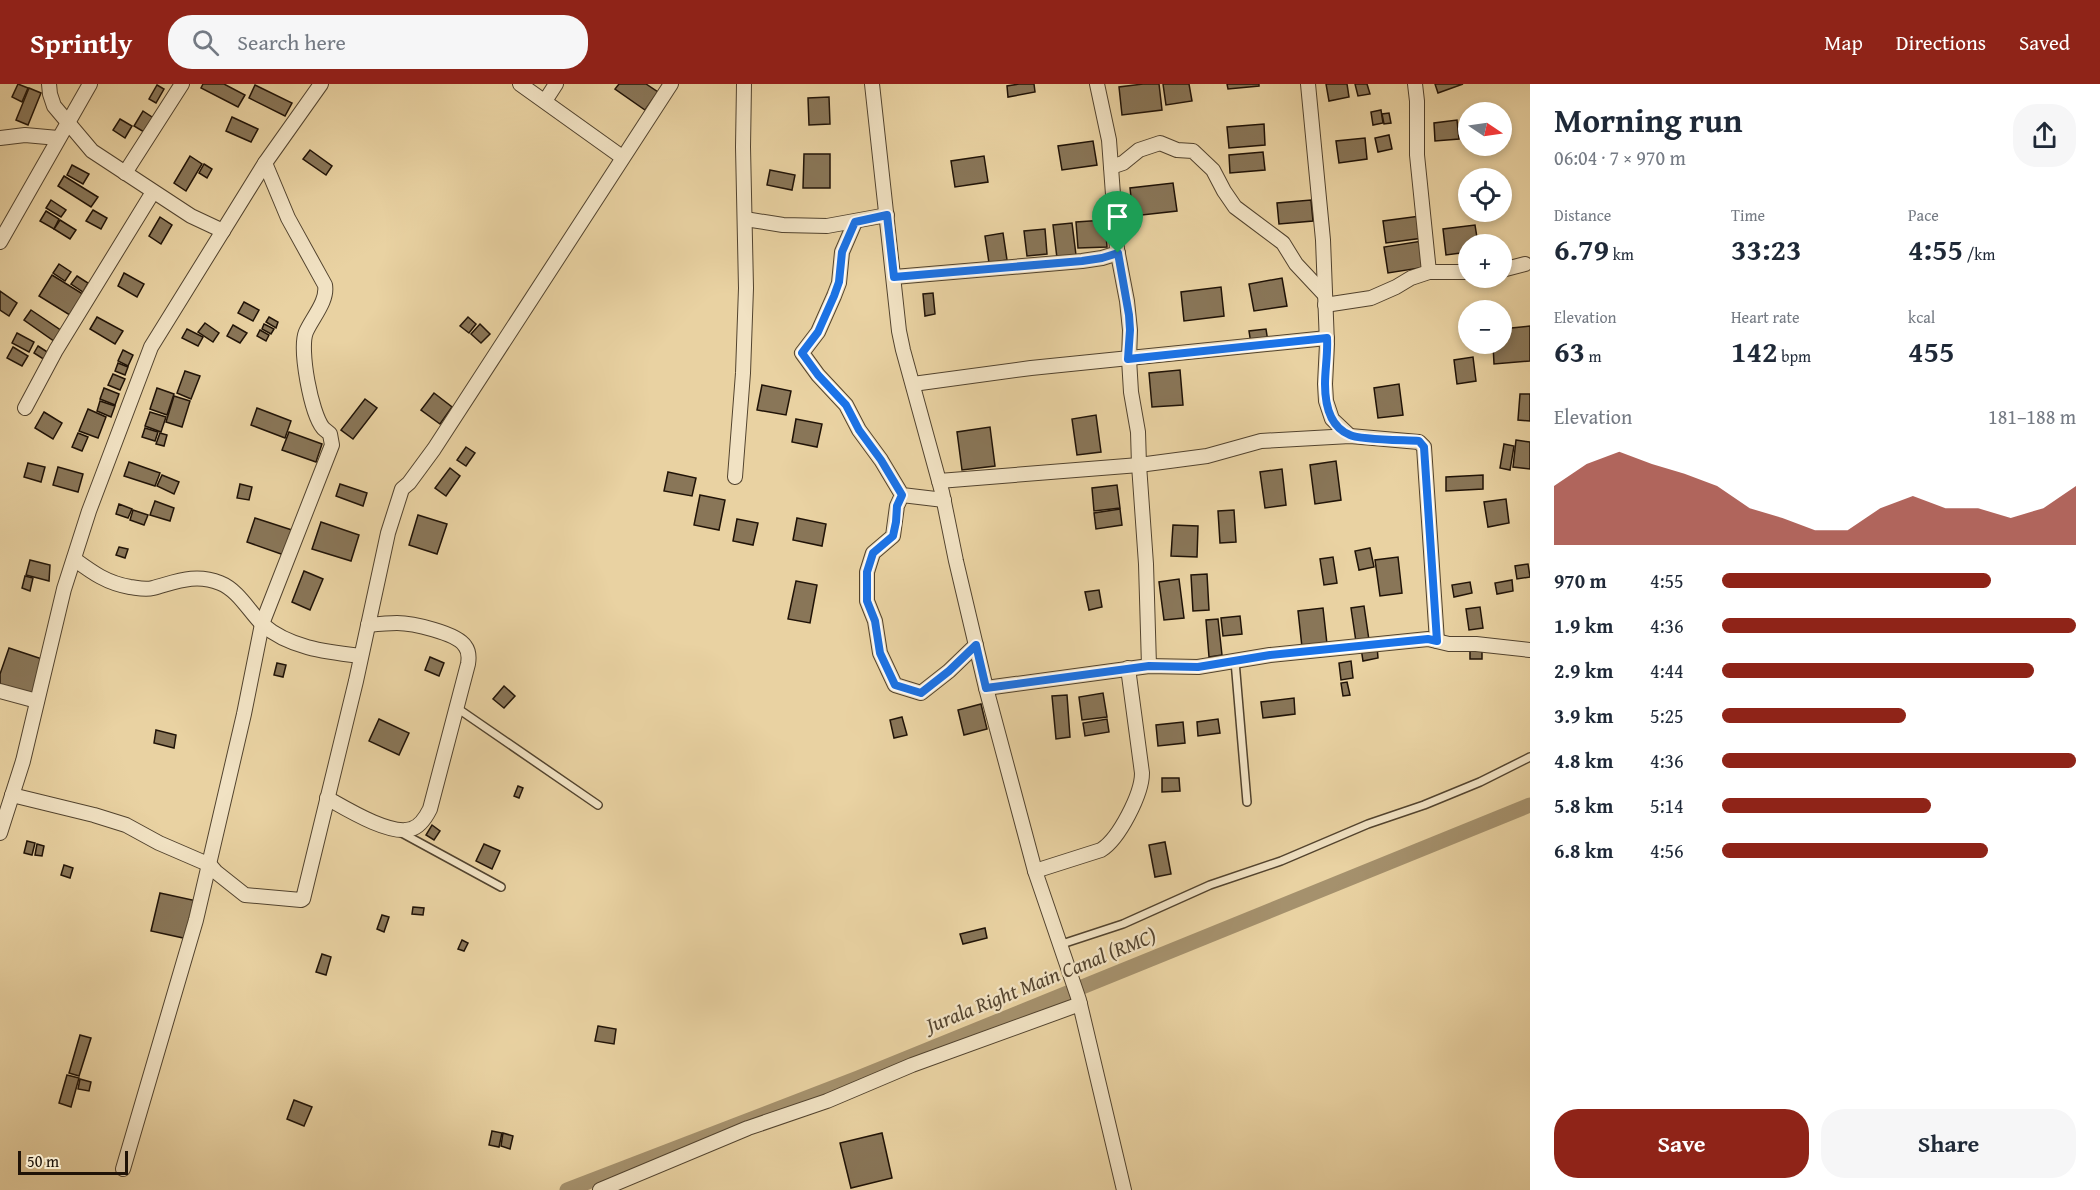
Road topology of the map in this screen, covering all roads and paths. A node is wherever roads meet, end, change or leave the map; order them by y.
1 (49, 84) edge
2 (90, 84) edge
3 (182, 84) edge
4 (321, 84) edge
5 (520, 84) edge
6 (556, 84) edge
7 (671, 84) edge
8 (744, 84) edge
9 (872, 84) edge
10 (1097, 84) edge
11 (1308, 84) edge
12 (1415, 84) edge
13 (545, 102) junction
14 (67, 123) junction
15 (0, 138) edge
16 (58, 138) junction
17 (622, 157) junction
18 (265, 163) junction
19 (1111, 167) junction
20 (125, 173) junction
21 (153, 192) junction
22 (887, 215) junction
23 (745, 219) junction
24 (855, 222) junction
25 (222, 231) junction
26 (0, 242) edge
27 (1118, 253) junction
28 (1526, 264) dead end
29 (1512, 268) edge
30 (1429, 272) junction
31 (1458, 272) edge
32 (894, 277) junction
33 (1325, 300) junction
34 (1327, 338) junction
35 (1128, 359) junction
36 (913, 384) junction
37 (25, 408) dead end
38 (1350, 436) junction
39 (1139, 465) junction
40 (735, 477) dead end
41 (939, 481) junction
42 (902, 495) junction
43 (944, 500) junction
44 (74, 559) junction
45 (262, 624) junction
46 (368, 625) junction
47 (1437, 641) junction
48 (976, 645) junction
49 (1530, 650) edge
50 (361, 656) junction
51 (1235, 661) junction
52 (1149, 666) junction
53 (1128, 668) junction
54 (986, 688) junction
55 (0, 691) edge
56 (37, 701) junction
57 (457, 708) junction
58 (1530, 758) edge
59 (12, 795) junction
60 (327, 798) junction
61 (1247, 802) dead end
62 (598, 805) dead end
63 (394, 829) junction
64 (0, 833) edge
65 (210, 865) junction
66 (1035, 871) junction
67 (501, 887) dead end
68 (1060, 947) junction
69 (1079, 1002) junction
70 (123, 1169) dead end
71 (600, 1190) edge
72 (1124, 1190) edge

1 - 14 street
2 - 14 street
3 - 20 street
4 - 18 street
5 - 13 street
6 - 13 street
7 - 17 street
8 - 23 street
9 - 22 street
10 - 19 street
11 - 33 street
12 - 30 street
13 - 17 street
14 - 16 street
14 - 20 street
15 - 16 street
16 - 26 street
17 - 46 street
18 - 25 street
18 - 45 street
19 - 27 street
19 - 33 street
20 - 21 street
21 - 25 street
21 - 37 street
22 - 24 street
22 - 32 street
23 - 24 street
23 - 40 street
24 - 42 street
25 - 44 street
27 - 32 street
27 - 35 street
28 - 29 street
30 - 31 street
30 - 33 street
32 - 36 street
33 - 34 street
34 - 35 street
34 - 38 street
35 - 36 street
35 - 39 street
36 - 41 street
38 - 39 street
38 - 47 street
39 - 41 street
39 - 52 street
41 - 43 street
42 - 43 street
42 - 48 street
43 - 48 street
44 - 45 street
44 - 56 street
45 - 50 street
45 - 65 street
46 - 50 street
46 - 57 street
47 - 49 street
47 - 51 street
48 - 54 street
50 - 60 street
51 - 52 street
51 - 61 lane
52 - 53 street
53 - 54 street
53 - 66 street
54 - 66 street
55 - 56 street
56 - 59 street
57 - 62 lane
57 - 63 street
58 - 68 lane
59 - 64 street
59 - 65 street
60 - 63 street
60 - 65 street
63 - 67 lane
65 - 70 street
66 - 68 street
68 - 69 street
69 - 71 street
69 - 72 street

